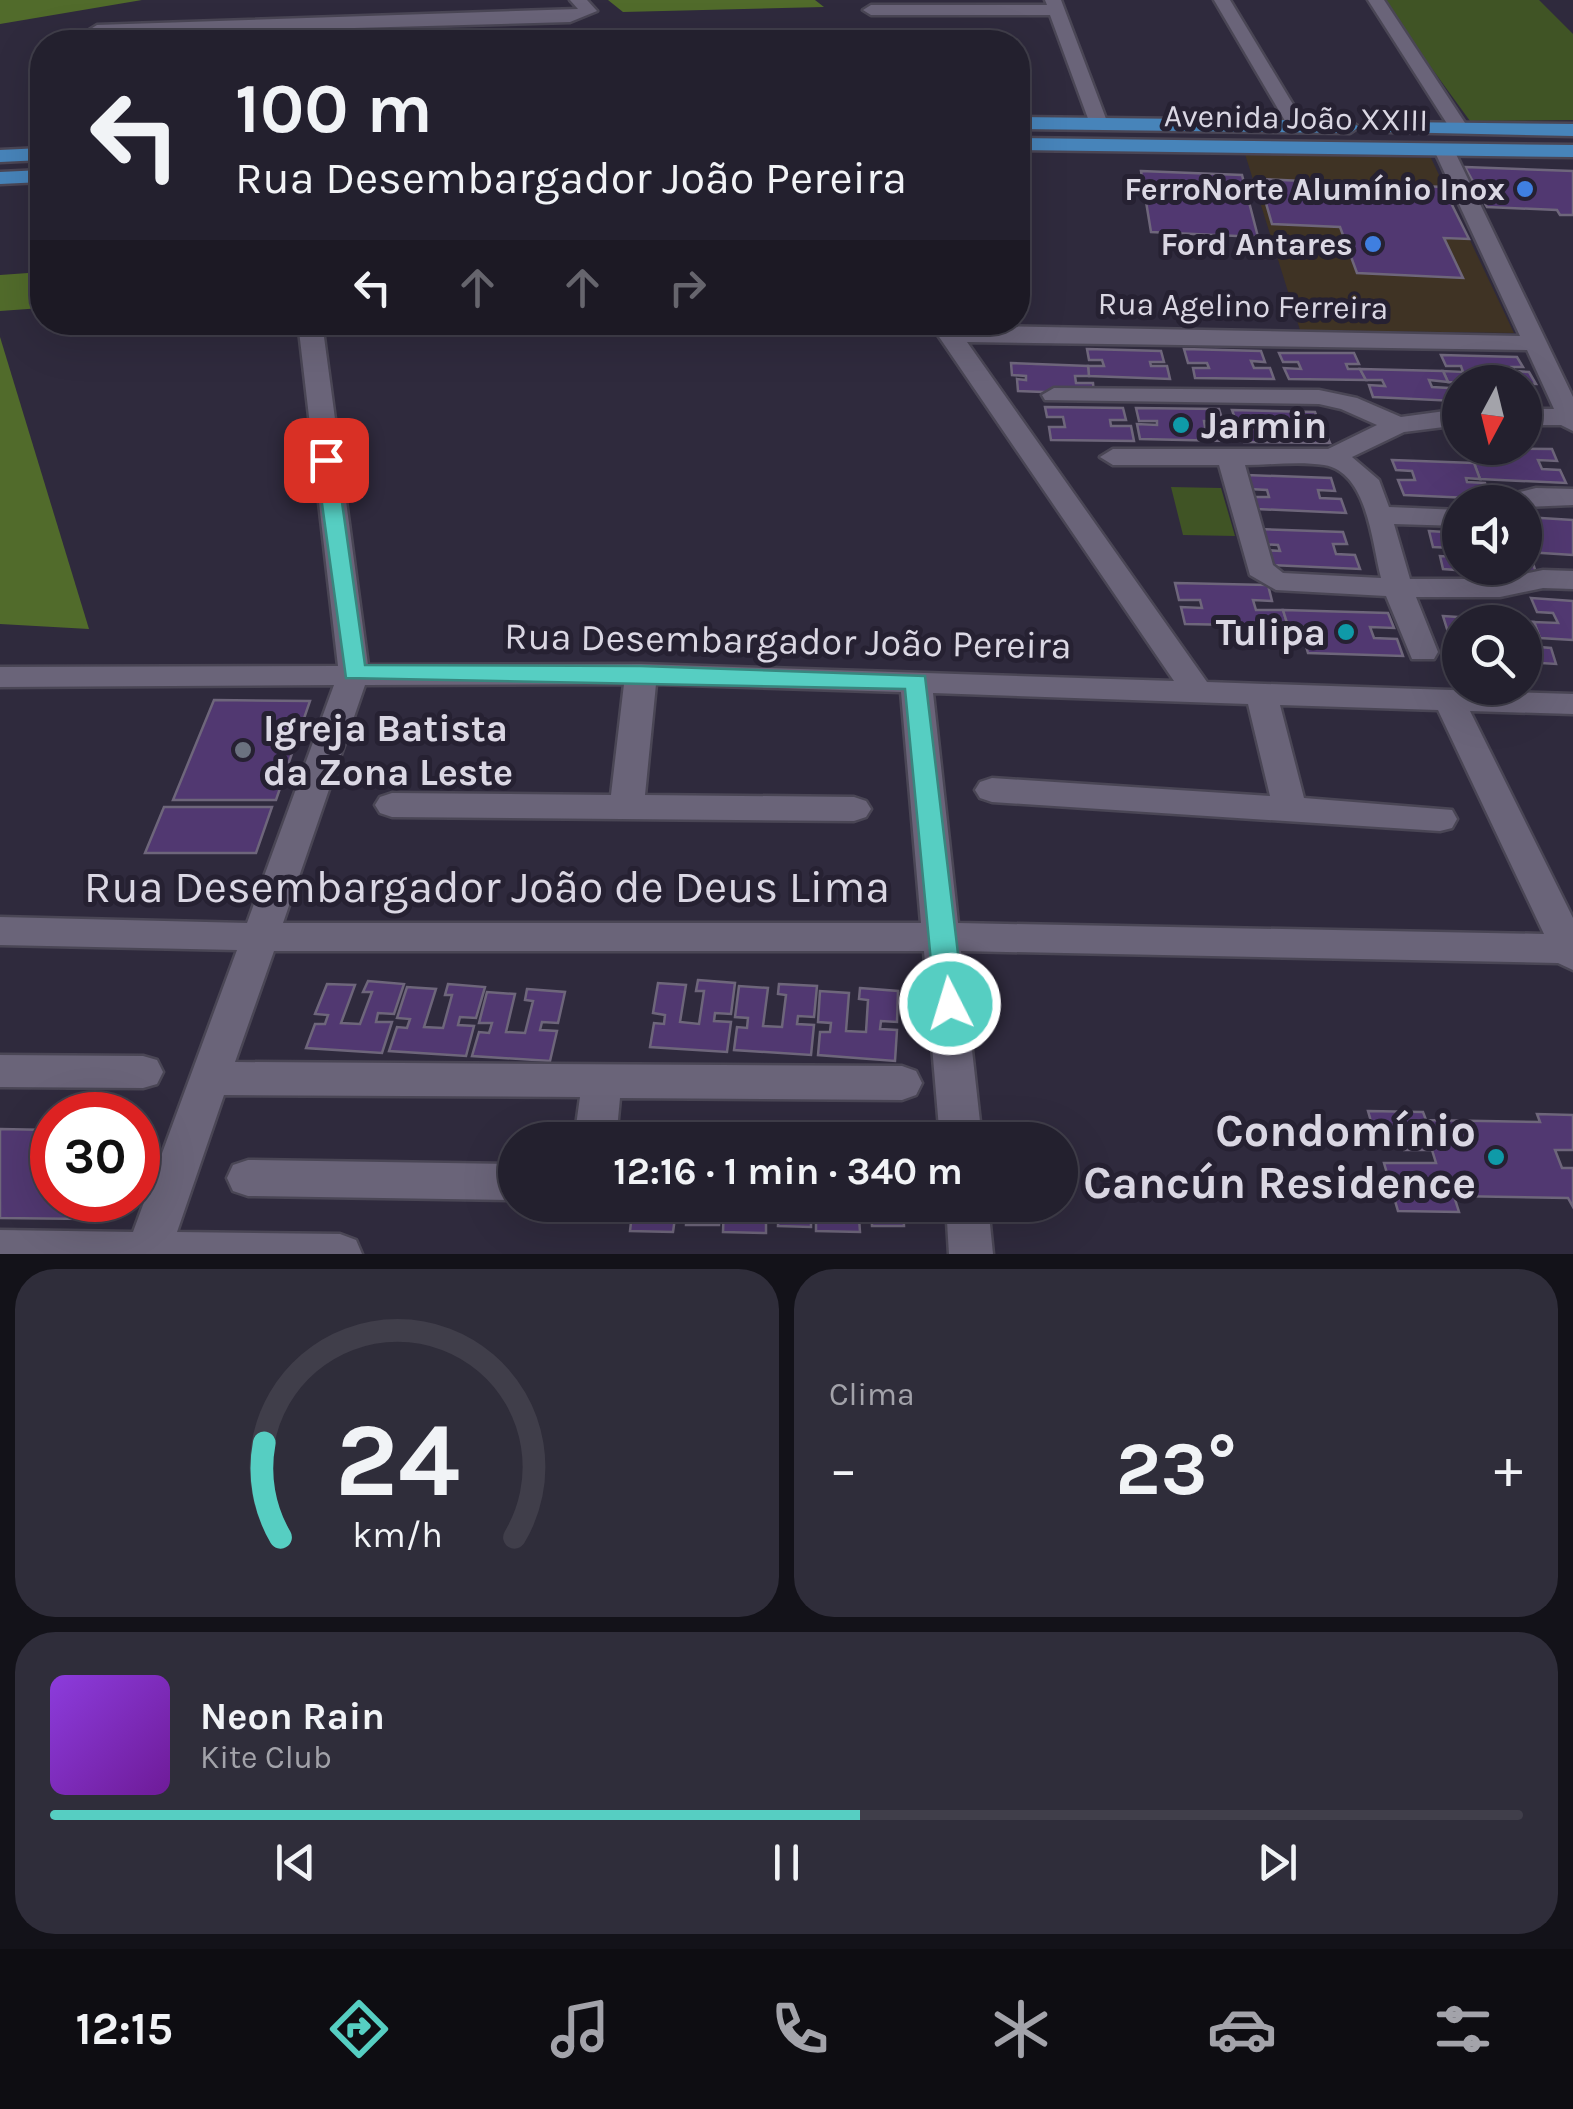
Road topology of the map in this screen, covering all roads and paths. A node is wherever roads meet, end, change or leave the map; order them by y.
1 (1222, 0) edge
2 (1376, 0) edge
3 (1055, 5) edge
4 (581, 8) edge
5 (871, 10) dead end
6 (422, 20) junction
7 (97, 30) dead end
8 (430, 30) edge
9 (1098, 124) junction
10 (1030, 126) edge
11 (1297, 126) junction
12 (1460, 129) junction
13 (1573, 130) edge
14 (1030, 144) edge
15 (1444, 150) junction
16 (1573, 152) edge
17 (30, 155) edge
18 (0, 156) edge
19 (30, 174) edge
20 (0, 178) edge
21 (1030, 330) edge
22 (312, 335) edge
23 (950, 335) edge
24 (1536, 343) junction
25 (1054, 395) dead end
26 (1542, 418) edge
27 (1442, 419) edge
28 (1571, 420) edge
29 (1398, 425) junction
30 (1230, 457) junction
31 (1332, 457) junction
32 (1113, 458) dead end
33 (1542, 496) edge
34 (1572, 497) edge
35 (1380, 515) junction
36 (1442, 517) edge
37 (1573, 580) edge
38 (1398, 588) junction
39 (1424, 652) dead end
40 (354, 673) junction
41 (641, 674) junction
42 (0, 677) edge
43 (916, 682) junction
44 (1198, 692) junction
45 (1261, 694) junction
46 (1442, 702) edge
47 (1542, 703) edge
48 (1573, 704) edge
49 (1451, 705) edge
50 (992, 790) dead end
51 (392, 805) dead end
52 (627, 806) junction
53 (1290, 809) junction
54 (854, 810) dead end
55 (1440, 819) dead end
56 (0, 931) edge
57 (944, 936) junction
58 (258, 937) junction
59 (1572, 951) edge
60 (0, 1071) edge
61 (143, 1072) dead end
62 (208, 1078) junction
63 (602, 1081) junction
64 (902, 1083) dead end
65 (597, 1122) edge
66 (960, 1122) edge
67 (248, 1178) dead end
68 (498, 1182) edge
69 (968, 1222) edge
70 (0, 1250) edge
71 (147, 1253) edge
72 (340, 1254) edge
73 (971, 1254) edge

1 - 11 street
2 - 12 street
3 - 5 street
3 - 9 street
4 - 6 street
6 - 7 street
6 - 8 street
9 - 10 main road, Avenida João XXIII
9 - 11 main road, Avenida João XXIII
11 - 12 main road, Avenida João XXIII
12 - 13 main road, Avenida João XXIII
14 - 15 main road, Avenida João XXIII
15 - 16 main road, Avenida João XXIII
15 - 24 street
17 - 18 main road
19 - 20 main road
21 - 24 street, Rua Agelino Ferreira
22 - 40 street
23 - 44 street
24 - 28 street
25 - 29 street
26 - 28 street
27 - 29 street
29 - 31 street
30 - 31 street
30 - 32 street
30 - 38 street
31 - 35 street
33 - 34 street
35 - 36 street
35 - 38 street
37 - 38 street
38 - 39 street
40 - 41 street, Rua Desembargador João Pereira
40 - 42 street, Rua Desembargador João Pereira
40 - 58 street
41 - 43 street, Rua Desembargador João Pereira
41 - 52 street
43 - 44 street, Rua Desembargador João Pereira
43 - 57 street
44 - 45 street, Rua Desembargador João Pereira
45 - 46 street, Rua Desembargador João Pereira
45 - 53 street
47 - 48 street, Rua Desembargador João Pereira
49 - 59 street
50 - 53 street
51 - 52 street
52 - 54 street
53 - 55 street
56 - 58 street, Rua Desembargador João de Deus Lima
57 - 58 street, Rua Desembargador João de Deus Lima
57 - 59 street, Rua Desembargador João de Deus Lima
57 - 66 street
58 - 62 street
60 - 61 street
62 - 63 street
62 - 71 street
63 - 64 street
63 - 65 street
67 - 68 street
69 - 73 street
70 - 71 street
71 - 72 street

